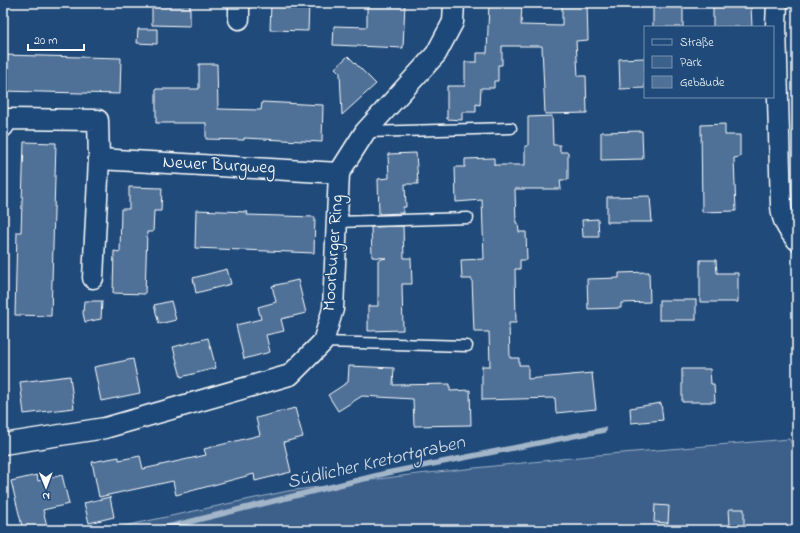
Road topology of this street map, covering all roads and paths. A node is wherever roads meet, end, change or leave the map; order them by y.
1 (454, 3) edge
2 (777, 3) edge
3 (3, 127) edge
4 (511, 128) dead end
5 (365, 132) junction
6 (99, 159) junction
7 (339, 172) junction
8 (468, 218) dead end
9 (337, 222) junction
10 (797, 240) edge
11 (93, 278) dead end
12 (323, 342) junction
13 (467, 346) dead end
14 (3, 444) edge

1 - 5 street, Moorburger Ring
2 - 10 street
3 - 6 street
4 - 5 lane
5 - 7 street, Moorburger Ring
6 - 7 street, Neuer Burgweg
6 - 11 street
7 - 9 street, Moorburger Ring
8 - 9 lane
9 - 12 street, Moorburger Ring
12 - 13 lane
12 - 14 street, Moorburger Ring

